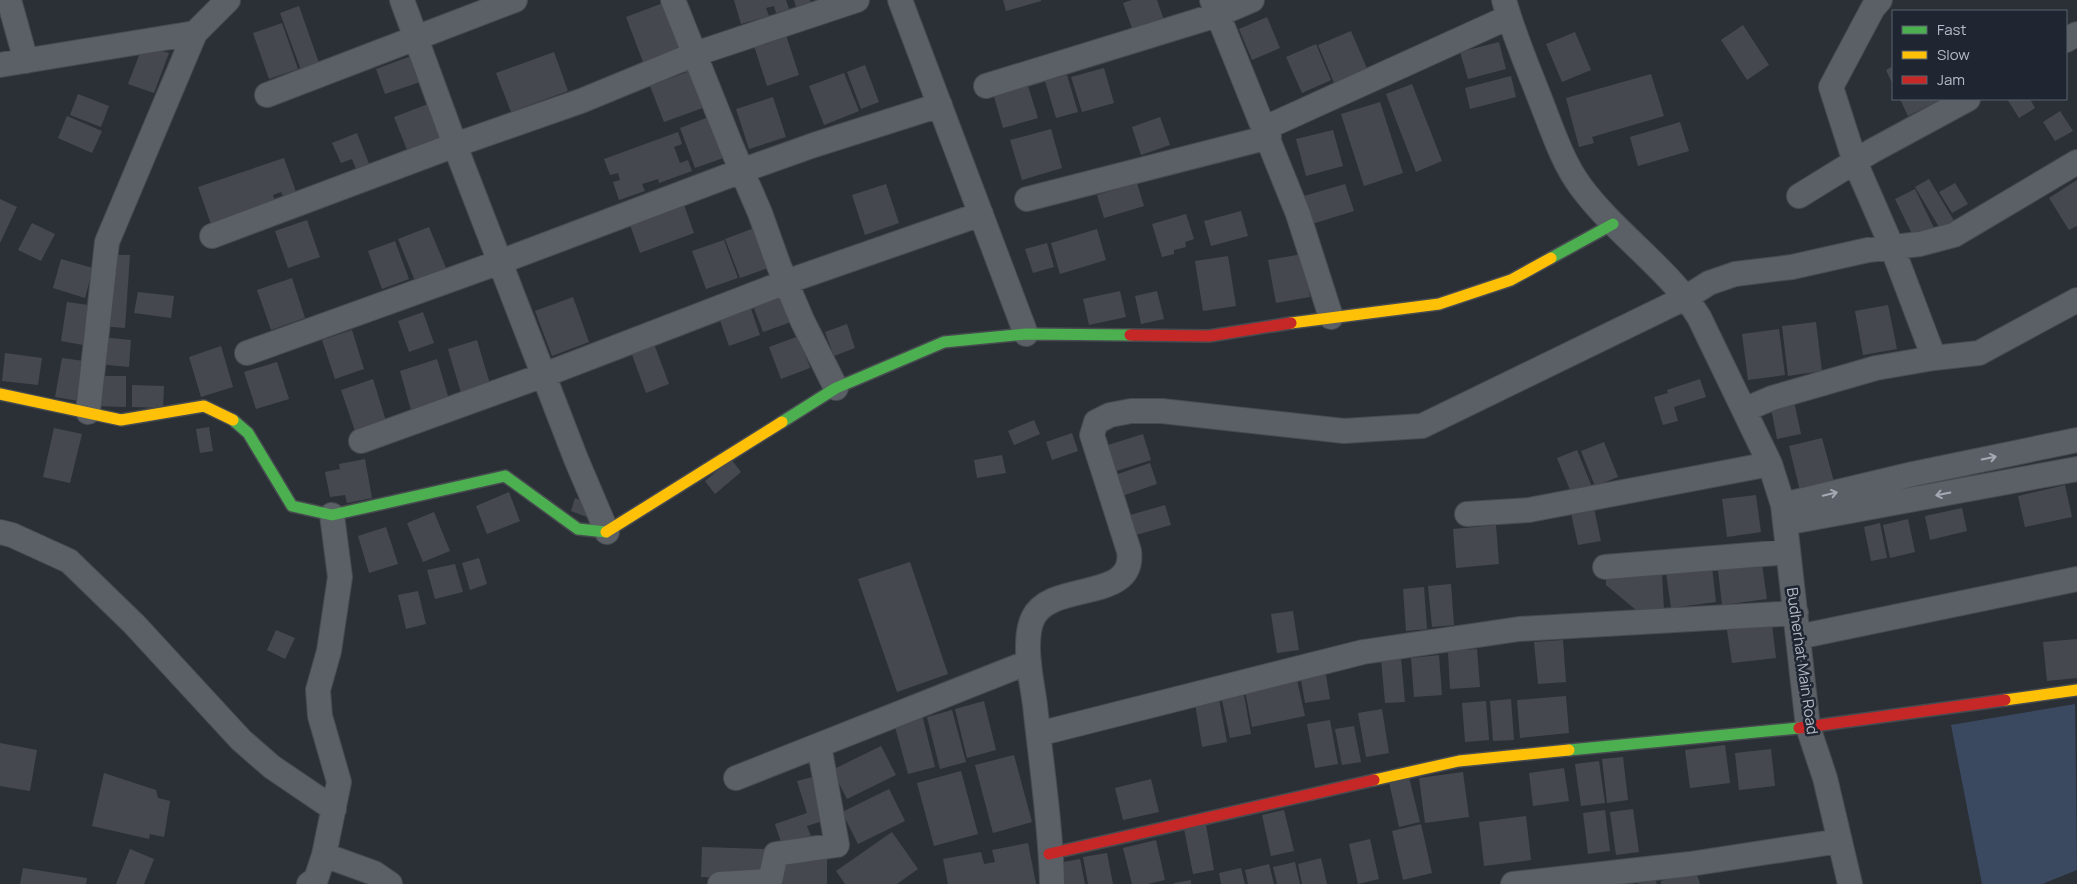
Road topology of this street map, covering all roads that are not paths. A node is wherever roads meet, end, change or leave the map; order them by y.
1 (9, 0) edge
2 (228, 0) edge
3 (402, 0) edge
4 (515, 0) edge
5 (674, 0) edge
6 (857, 0) edge
7 (900, 0) edge
8 (1252, 0) edge
9 (1880, 0) edge
10 (1215, 8) edge
11 (1507, 9) edge
12 (195, 33) junction
13 (417, 37) junction
14 (695, 54) junction
15 (26, 61) junction
16 (0, 64) edge
17 (986, 86) dead end
18 (266, 95) dead end
19 (1966, 100) edge
20 (940, 105) junction
21 (1267, 133) junction
22 (455, 145) junction
23 (1855, 162) junction
24 (2077, 162) edge
25 (742, 171) junction
26 (1798, 196) dead end
27 (1027, 199) dead end
28 (981, 214) junction
29 (1613, 224) junction
30 (212, 236) dead end
31 (1892, 248) junction
32 (500, 262) junction
33 (786, 282) junction
34 (1686, 298) junction
35 (2077, 300) edge
36 (1331, 317) junction
37 (1026, 334) junction
38 (246, 353) dead end
39 (1934, 358) junction
40 (544, 375) junction
41 (836, 388) junction
42 (0, 394) edge
43 (1744, 410) junction
44 (88, 412) junction
45 (2077, 440) edge
46 (361, 441) dead end
47 (1770, 464) junction
48 (2077, 469) edge
49 (2077, 474) edge
50 (1467, 514) dead end
51 (1784, 514) junction
52 (332, 515) junction
53 (0, 532) edge
54 (607, 532) junction
55 (1788, 552) junction
56 (1605, 567) dead end
57 (2077, 579) edge
58 (1796, 613) junction
59 (1798, 637) junction
60 (1029, 662) junction
61 (2077, 690) edge
62 (1808, 727) junction
63 (1038, 732) junction
64 (819, 745) junction
65 (736, 778) dead end
66 (334, 809) junction
67 (1840, 842) junction
68 (1049, 854) junction
69 (324, 855) junction
70 (309, 884) edge
71 (390, 884) edge
72 (720, 884) edge
73 (1052, 884) edge
74 (1513, 884) edge
75 (1850, 884) edge

1 - 15 street
2 - 12 street
3 - 13 street
4 - 13 street
5 - 14 street
6 - 14 street
7 - 20 street
8 - 10 street
9 - 23 street
10 - 17 street
10 - 21 street
11 - 21 street
11 - 29 street, Budherhat Main Road
12 - 15 street
12 - 44 street
13 - 18 street
13 - 22 street
14 - 22 street
14 - 25 street
15 - 16 street
19 - 23 street
20 - 25 street
20 - 28 street
21 - 27 street
21 - 36 street
22 - 30 street
22 - 32 street
23 - 26 street
23 - 31 street
24 - 31 street
25 - 32 street
25 - 33 street
28 - 33 street
28 - 37 street
29 - 34 street, Budherhat Main Road
29 - 36 street
31 - 34 street
31 - 39 street
32 - 38 street
32 - 40 street
33 - 40 street
33 - 41 street
34 - 43 street, Budherhat Main Road
34 - 60 street
35 - 39 street
36 - 37 street
37 - 41 street
39 - 43 street
40 - 46 street
40 - 54 street
41 - 54 street
42 - 44 street
43 - 47 street, Budherhat Main Road
44 - 52 street
51 -> 45 street
47 - 50 street
47 - 51 street, Budherhat Main Road
48 - 49 street
48 -> 51 street
51 - 55 street, Budherhat Main Road
52 - 54 street
52 - 66 street
53 - 66 street
55 - 56 street
55 - 58 street, Budherhat Main Road
57 - 59 street
58 - 59 street, Budherhat Main Road
58 - 63 street
59 - 62 street, Budherhat Main Road
60 - 63 street
60 - 64 street
61 - 62 street
62 - 67 street, Budherhat Main Road
62 - 68 street
63 - 68 street
64 - 65 street
64 - 72 street
66 - 69 street
67 - 74 street
67 - 75 street, Budherhat Main Road
68 - 73 street
69 - 70 street
69 - 71 street

